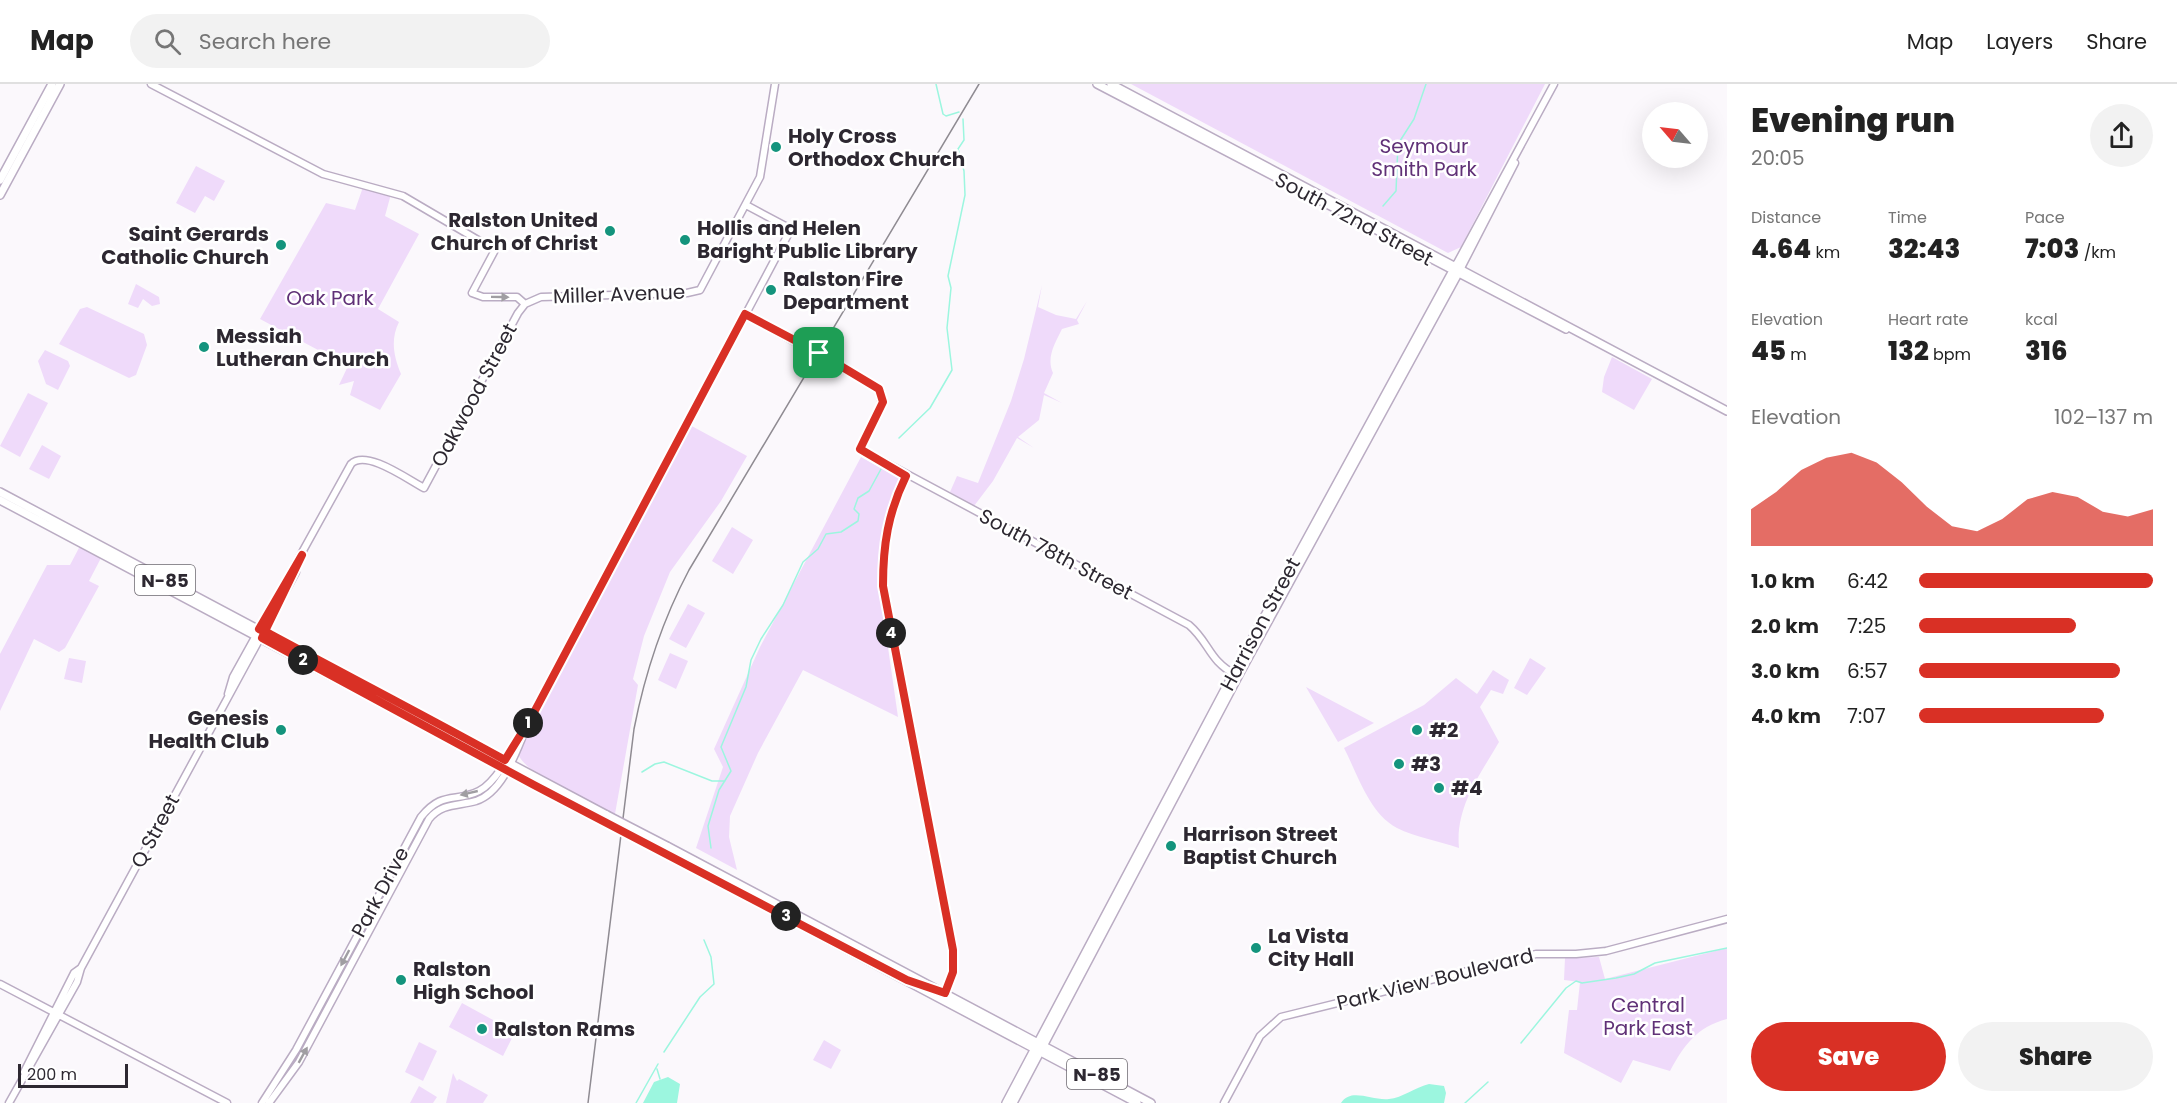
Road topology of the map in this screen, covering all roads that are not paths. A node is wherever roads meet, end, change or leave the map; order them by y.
1 (52, 84) edge
2 (60, 84) edge
3 (152, 84) edge
4 (776, 84) edge
5 (1097, 84) edge
6 (1111, 84) edge
7 (1554, 84) edge
8 (0, 180) edge
9 (0, 195) edge
10 (746, 205) junction
11 (1457, 270) junction
12 (525, 304) junction
13 (745, 314) junction
14 (1727, 411) edge
15 (361, 459) joint
16 (906, 476) junction
17 (0, 492) edge
18 (0, 500) edge
19 (261, 633) junction
20 (1235, 675) junction
21 (506, 765) junction
22 (665, 849) junction
23 (1727, 919) edge
24 (907, 980) junction
25 (0, 984) edge
26 (946, 993) junction
27 (57, 1013) junction
28 (1040, 1047) junction
29 (9, 1103) edge
30 (227, 1103) edge
31 (262, 1103) edge
32 (269, 1103) edge
33 (1006, 1103) edge
34 (1013, 1103) edge
35 (1137, 1103) edge
36 (1151, 1103) edge
37 (1224, 1103) edge

1 - 8 main road
2 - 9 main road
3 -> 12 street, Miller Avenue
4 - 10 street
5 - 11 main road, South 72nd Street
6 - 11 main road, South 72nd Street
7 - 11 street, Harrison Street
10 - 12 street, Miller Avenue
10 - 13 street, Park Drive
11 - 14 main road, South 72nd Street
11 - 20 main road, Harrison Street
11 - 28 main road, Harrison Street
12 - 15 street, Oakwood Street
13 - 16 street, South 78th Street
13 - 21 street, Park Drive
15 - 19 street, Q Street
16 - 20 street, South 78th Street
16 - 26 street
17 - 19 main road, N-85
18 - 19 main road, N-85
19 - 21 main road, N-85
19 - 27 street, Q Street
20 - 28 main road, Harrison Street
21 - 22 main road, N-85, bridge
21 -> 31 street, Park Drive
32 -> 21 street, Park Drive
22 - 24 main road, N-85
22 - 26 main road, N-85
23 - 37 street, Park View Boulevard
24 - 26 main road
24 - 28 main road, N-85
25 - 27 street
26 - 28 main road, N-85
27 - 29 street, Q Street
27 - 30 street
28 - 33 main road, Harrison Street
28 - 34 main road, Harrison Street
28 - 35 main road, N-85
28 - 36 main road, N-85

